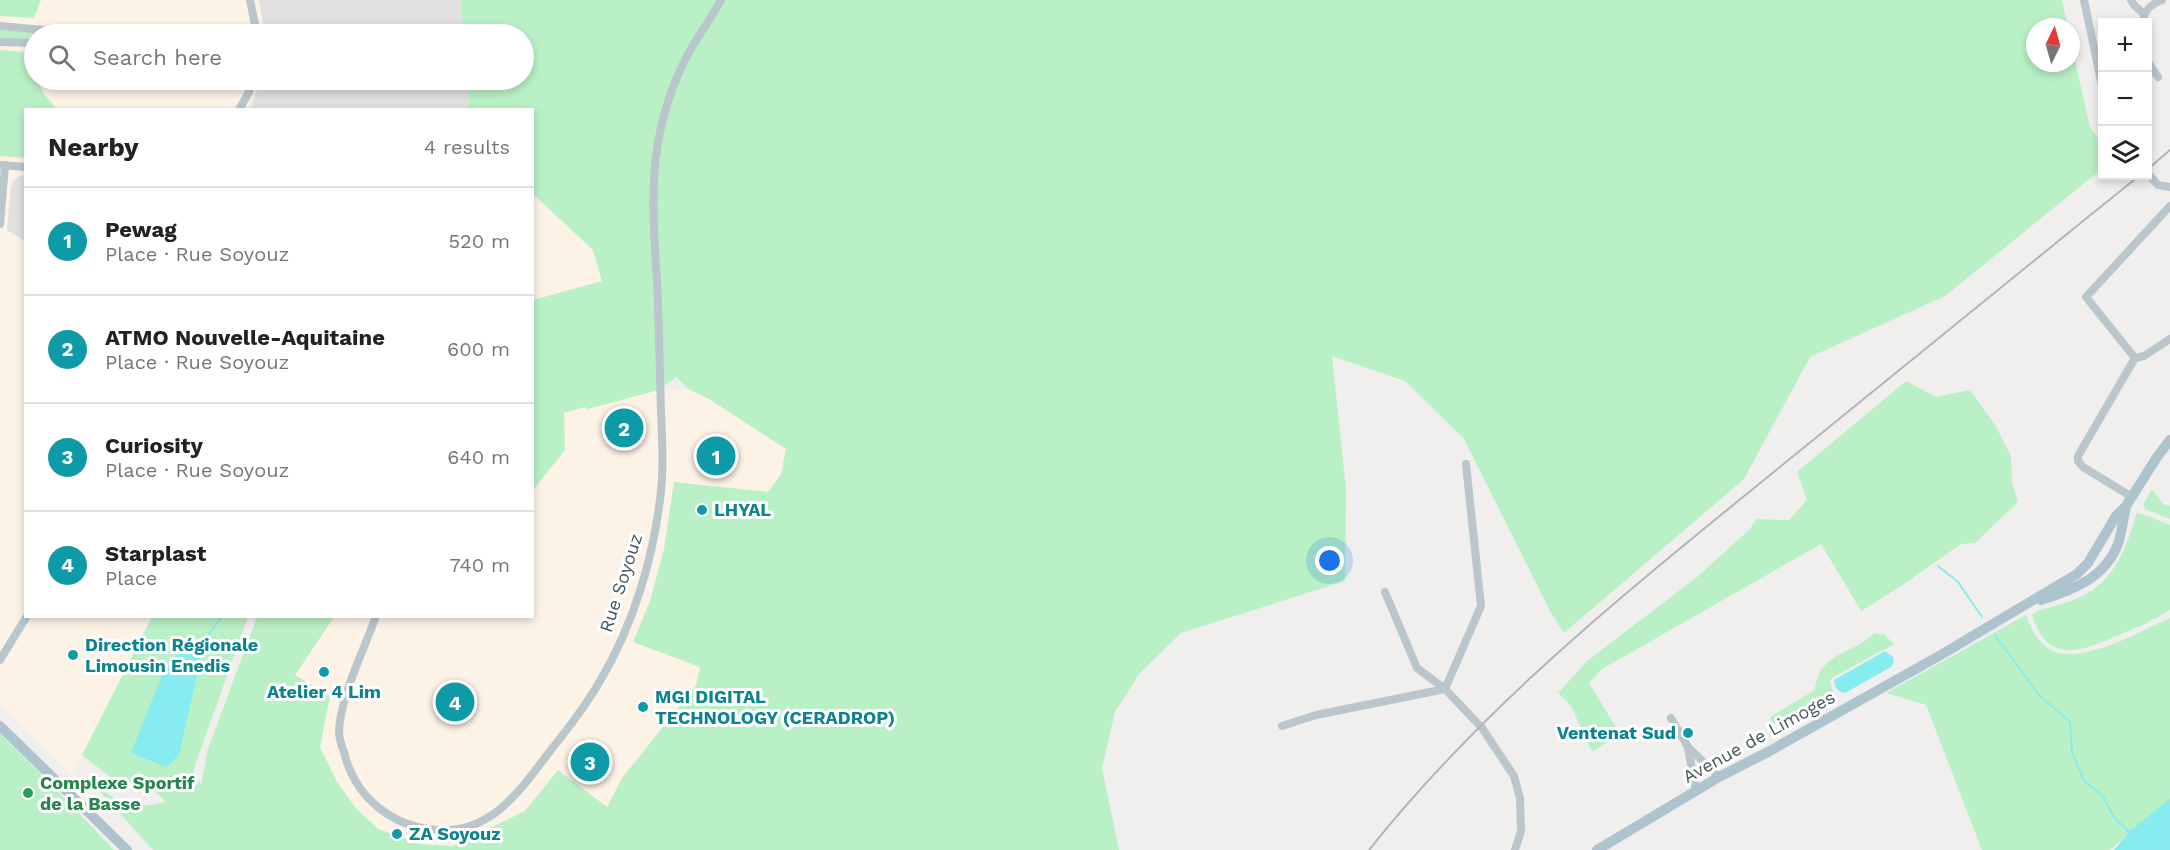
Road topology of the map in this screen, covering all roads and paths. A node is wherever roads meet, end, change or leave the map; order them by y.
1 (250, 0) edge
2 (721, 0) edge
3 (2084, 0) edge
4 (2131, 0) edge
5 (2162, 0) edge
6 (2143, 18) edge
7 (255, 24) edge
8 (0, 26) edge
9 (24, 28) edge
10 (0, 42) edge
11 (24, 43) edge
12 (2152, 68) edge
13 (2100, 72) edge
14 (2158, 77) dead end
15 (250, 90) edge
16 (239, 108) edge
17 (3, 165) edge
18 (24, 167) edge
19 (2152, 178) edge
20 (2170, 187) edge
21 (2170, 206) edge
22 (0, 224) edge
23 (2170, 339) edge
24 (2135, 358) junction
25 (2170, 440) edge
26 (1466, 464) dead end
27 (2129, 502) junction
28 (2106, 535) junction
29 (2118, 543) junction
30 (2098, 548) junction
31 (2112, 557) junction
32 (1385, 592) dead end
33 (2029, 603) junction
34 (26, 618) edge
35 (375, 618) edge
36 (0, 660) edge
37 (1445, 689) junction
38 (1671, 718) dead end
39 (0, 726) edge
40 (1282, 726) dead end
41 (1688, 747) junction
42 (1719, 777) junction
43 (1696, 790) junction
44 (127, 850) edge
45 (1515, 850) edge
46 (1597, 850) edge

1 - 7 street
2 - 35 street, Rue Soyouz
3 - 13 street
4 - 6 street
5 - 6 street
8 - 9 street
10 - 11 street
12 - 14 street
15 - 16 street
17 - 18 street
17 - 22 street
19 - 20 street
21 - 24 street
23 - 24 street
24 - 27 street
25 - 27 main road
26 - 37 street
27 - 28 main road
27 - 29 main road
28 - 29 main road
28 - 30 main road
29 - 31 main road
30 - 31 main road
30 - 33 main road
31 - 33 main road
32 - 37 street
33 - 42 main road, Avenue de Limoges
34 - 36 street
37 - 40 street
37 - 45 street
38 - 41 street
39 - 44 main road
41 - 42 street
41 - 43 street
42 - 43 main road, Avenue de Limoges
43 - 46 main road, Avenue de Limoges

